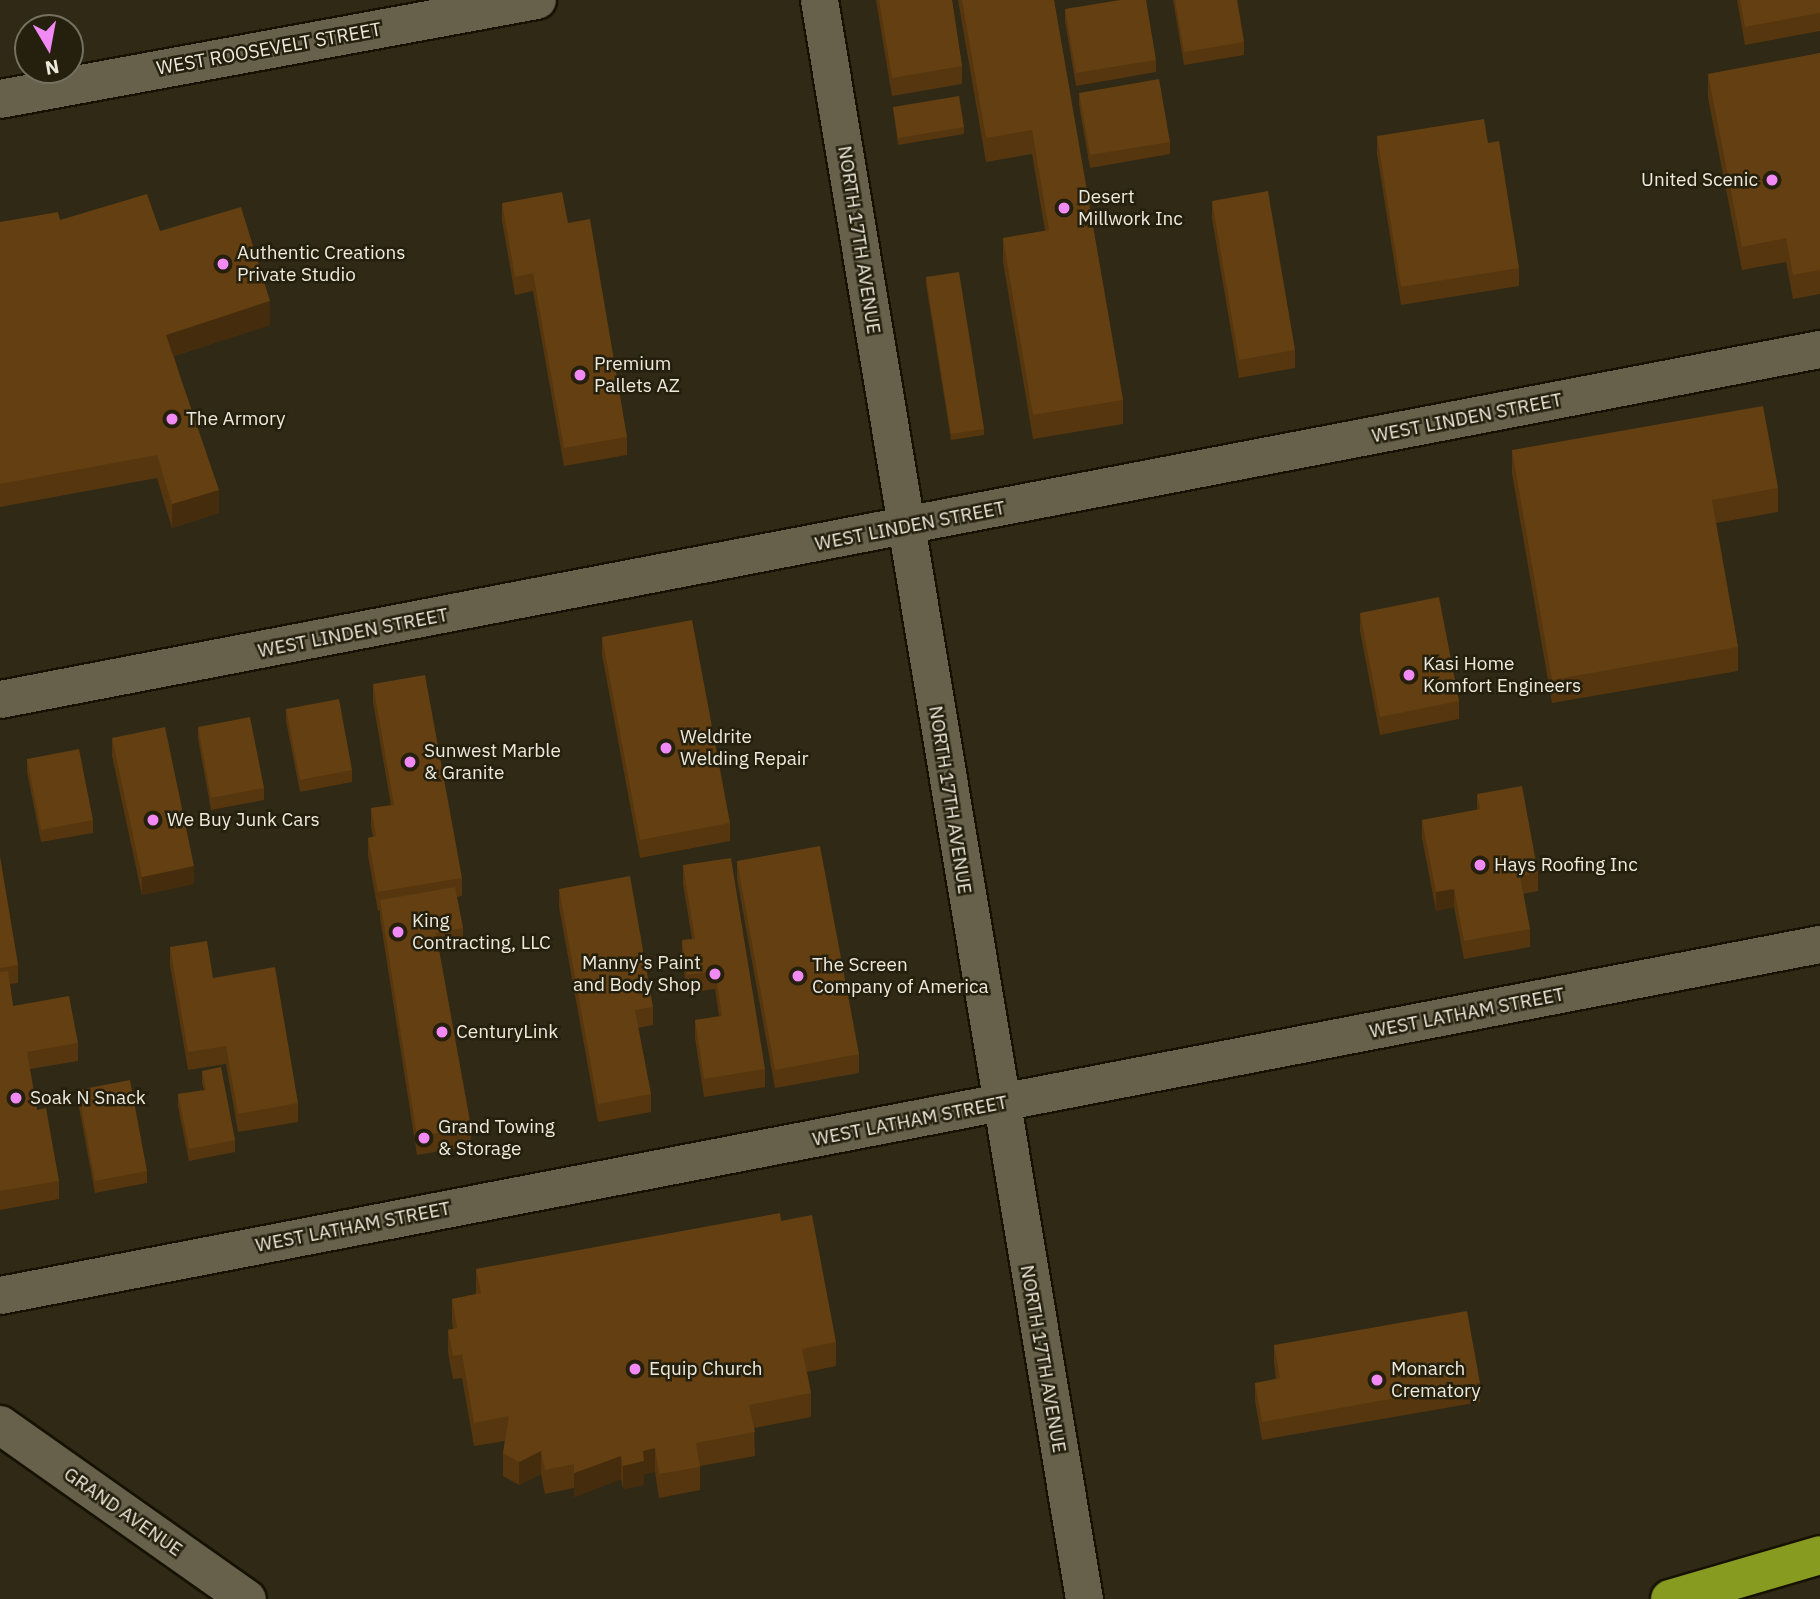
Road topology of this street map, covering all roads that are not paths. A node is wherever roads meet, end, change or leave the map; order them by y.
1 (537, 0) edge
2 (819, 0) edge
3 (0, 99) edge
4 (1820, 349) edge
5 (907, 527) junction
6 (0, 699) edge
7 (1820, 944) edge
8 (999, 1104) junction
9 (0, 1295) edge
10 (0, 1425) edge
11 (1820, 1555) edge
12 (247, 1599) edge
13 (1084, 1599) edge
14 (1670, 1599) edge

1 - 3 street, WEST ROOSEVELT STREET
2 - 5 street, NORTH 17TH AVENUE
4 - 5 street, WEST LINDEN STREET
5 - 6 street, WEST LINDEN STREET
5 - 8 street, NORTH 17TH AVENUE
7 - 8 street, WEST LATHAM STREET
8 - 9 street, WEST LATHAM STREET
8 - 13 street, NORTH 17TH AVENUE
10 - 12 street, GRAND AVENUE
11 - 14 highway

